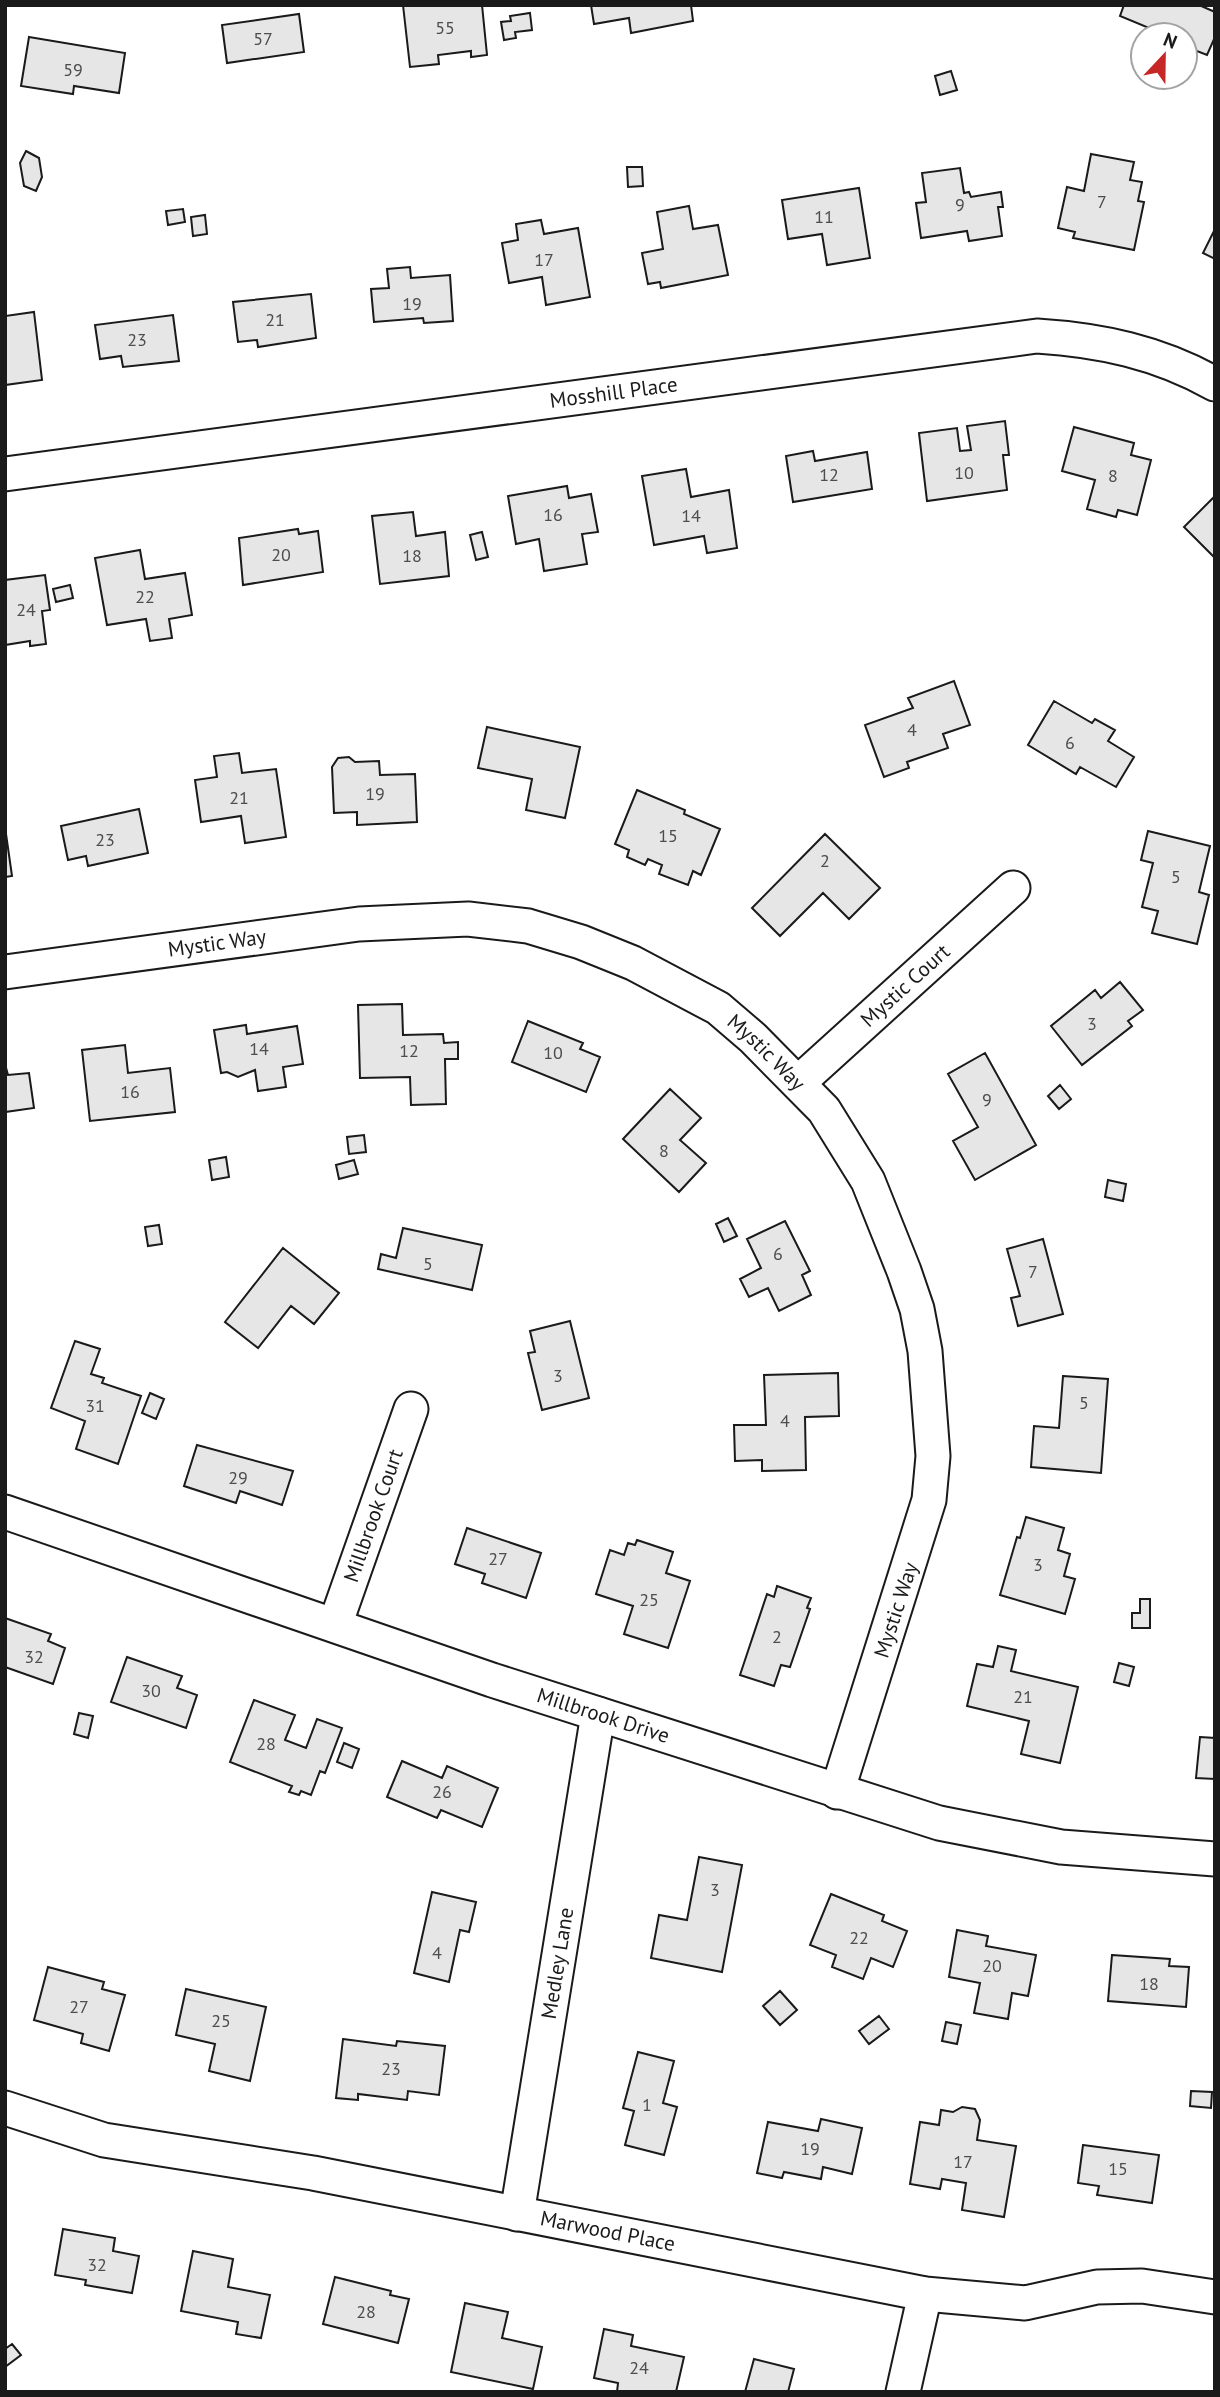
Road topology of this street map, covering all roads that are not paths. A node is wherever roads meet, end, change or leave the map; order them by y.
1 (1215, 384) edge
2 (5, 474) edge
3 (1013, 888) dead end
4 (5, 972) edge
5 (798, 1083) junction
6 (411, 1409) dead end
7 (5, 1512) edge
8 (335, 1625) junction
9 (598, 1714) junction
10 (838, 1792) junction
11 (1215, 1859) edge
12 (5, 2108) edge
13 (517, 2214) junction
14 (925, 2294) junction
15 (1215, 2297) edge
16 (903, 2392) edge

1 - 2 street, Mosshill Place
3 - 5 street, Mystic Court
4 - 5 street, Mystic Way
5 - 10 street, Mystic Way
6 - 8 street, Millbrook Court
7 - 8 street, Millbrook Drive
8 - 9 street, Millbrook Drive
9 - 10 street, Millbrook Drive
9 - 13 street, Medley Lane
10 - 11 street, Millbrook Drive
12 - 13 street, Marwood Place
13 - 14 street, Marwood Place
14 - 15 street, Marwood Place
14 - 16 street

